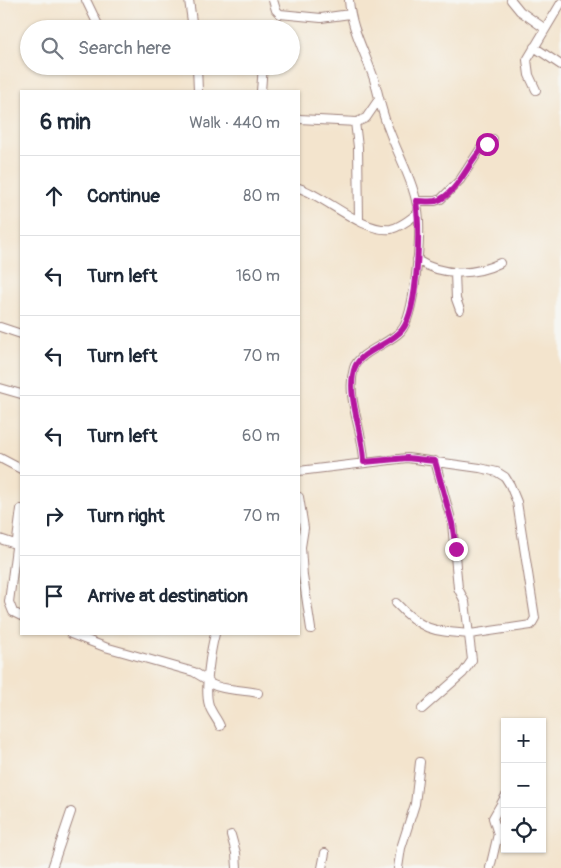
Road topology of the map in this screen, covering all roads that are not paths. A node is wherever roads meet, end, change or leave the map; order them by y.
1 (86, 0) edge
2 (189, 0) edge
3 (273, 0) edge
4 (349, 0) edge
5 (511, 0) edge
6 (561, 3) edge
7 (350, 14) junction
8 (96, 20) edge
9 (192, 20) edge
10 (544, 28) junction
11 (534, 47) junction
12 (561, 65) edge
13 (197, 75) edge
14 (262, 75) edge
15 (198, 90) edge
16 (261, 90) edge
17 (536, 90) dead end
18 (379, 99) junction
19 (300, 119) edge
20 (355, 122) junction
21 (492, 139) dead end
22 (300, 188) edge
23 (416, 201) junction
24 (418, 213) junction
25 (359, 220) junction
26 (417, 260) junction
27 (500, 263) dead end
28 (455, 272) junction
29 (460, 310) dead end
30 (0, 327) edge
31 (20, 334) edge
32 (0, 388) edge
33 (20, 394) edge
34 (0, 458) edge
35 (435, 461) junction
36 (364, 462) junction
37 (20, 468) edge
38 (300, 471) edge
39 (300, 503) edge
40 (20, 527) edge
41 (0, 539) edge
42 (19, 545) edge
43 (0, 595) edge
44 (9, 597) junction
45 (396, 603) dead end
46 (20, 616) edge
47 (311, 629) dead end
48 (470, 634) junction
49 (74, 635) edge
50 (215, 635) edge
51 (209, 682) junction
52 (258, 694) dead end
53 (422, 709) dead end
54 (220, 726) dead end
55 (420, 762) dead end
56 (501, 803) edge
57 (71, 812) dead end
58 (231, 835) dead end
59 (325, 853) dead end
60 (52, 868) edge
61 (237, 868) edge
62 (322, 868) edge
63 (398, 868) edge
64 (490, 868) edge

1 - 8 street
2 - 9 street
3 - 7 street
4 - 7 street
5 - 10 street
6 - 10 street
7 - 18 street
10 - 11 street
11 - 12 street
11 - 17 street
13 - 15 street
14 - 16 street
18 - 20 street
18 - 23 street
19 - 20 street
20 - 25 street
21 - 23 street
22 - 25 street
23 - 24 street
24 - 25 street
24 - 26 street
26 - 28 street
26 - 36 street
27 - 28 street
28 - 29 street
30 - 31 street
32 - 33 street
34 - 37 street
35 - 36 street
35 - 48 street
35 - 48 street
36 - 38 street
39 - 47 street
40 - 42 street
41 - 42 street
42 - 44 street
43 - 44 street
44 - 46 street
45 - 48 street
48 - 53 street
49 - 51 street
50 - 51 street
51 - 52 street
51 - 54 street
55 - 63 street
56 - 64 street
57 - 60 street
58 - 61 street
59 - 62 street

